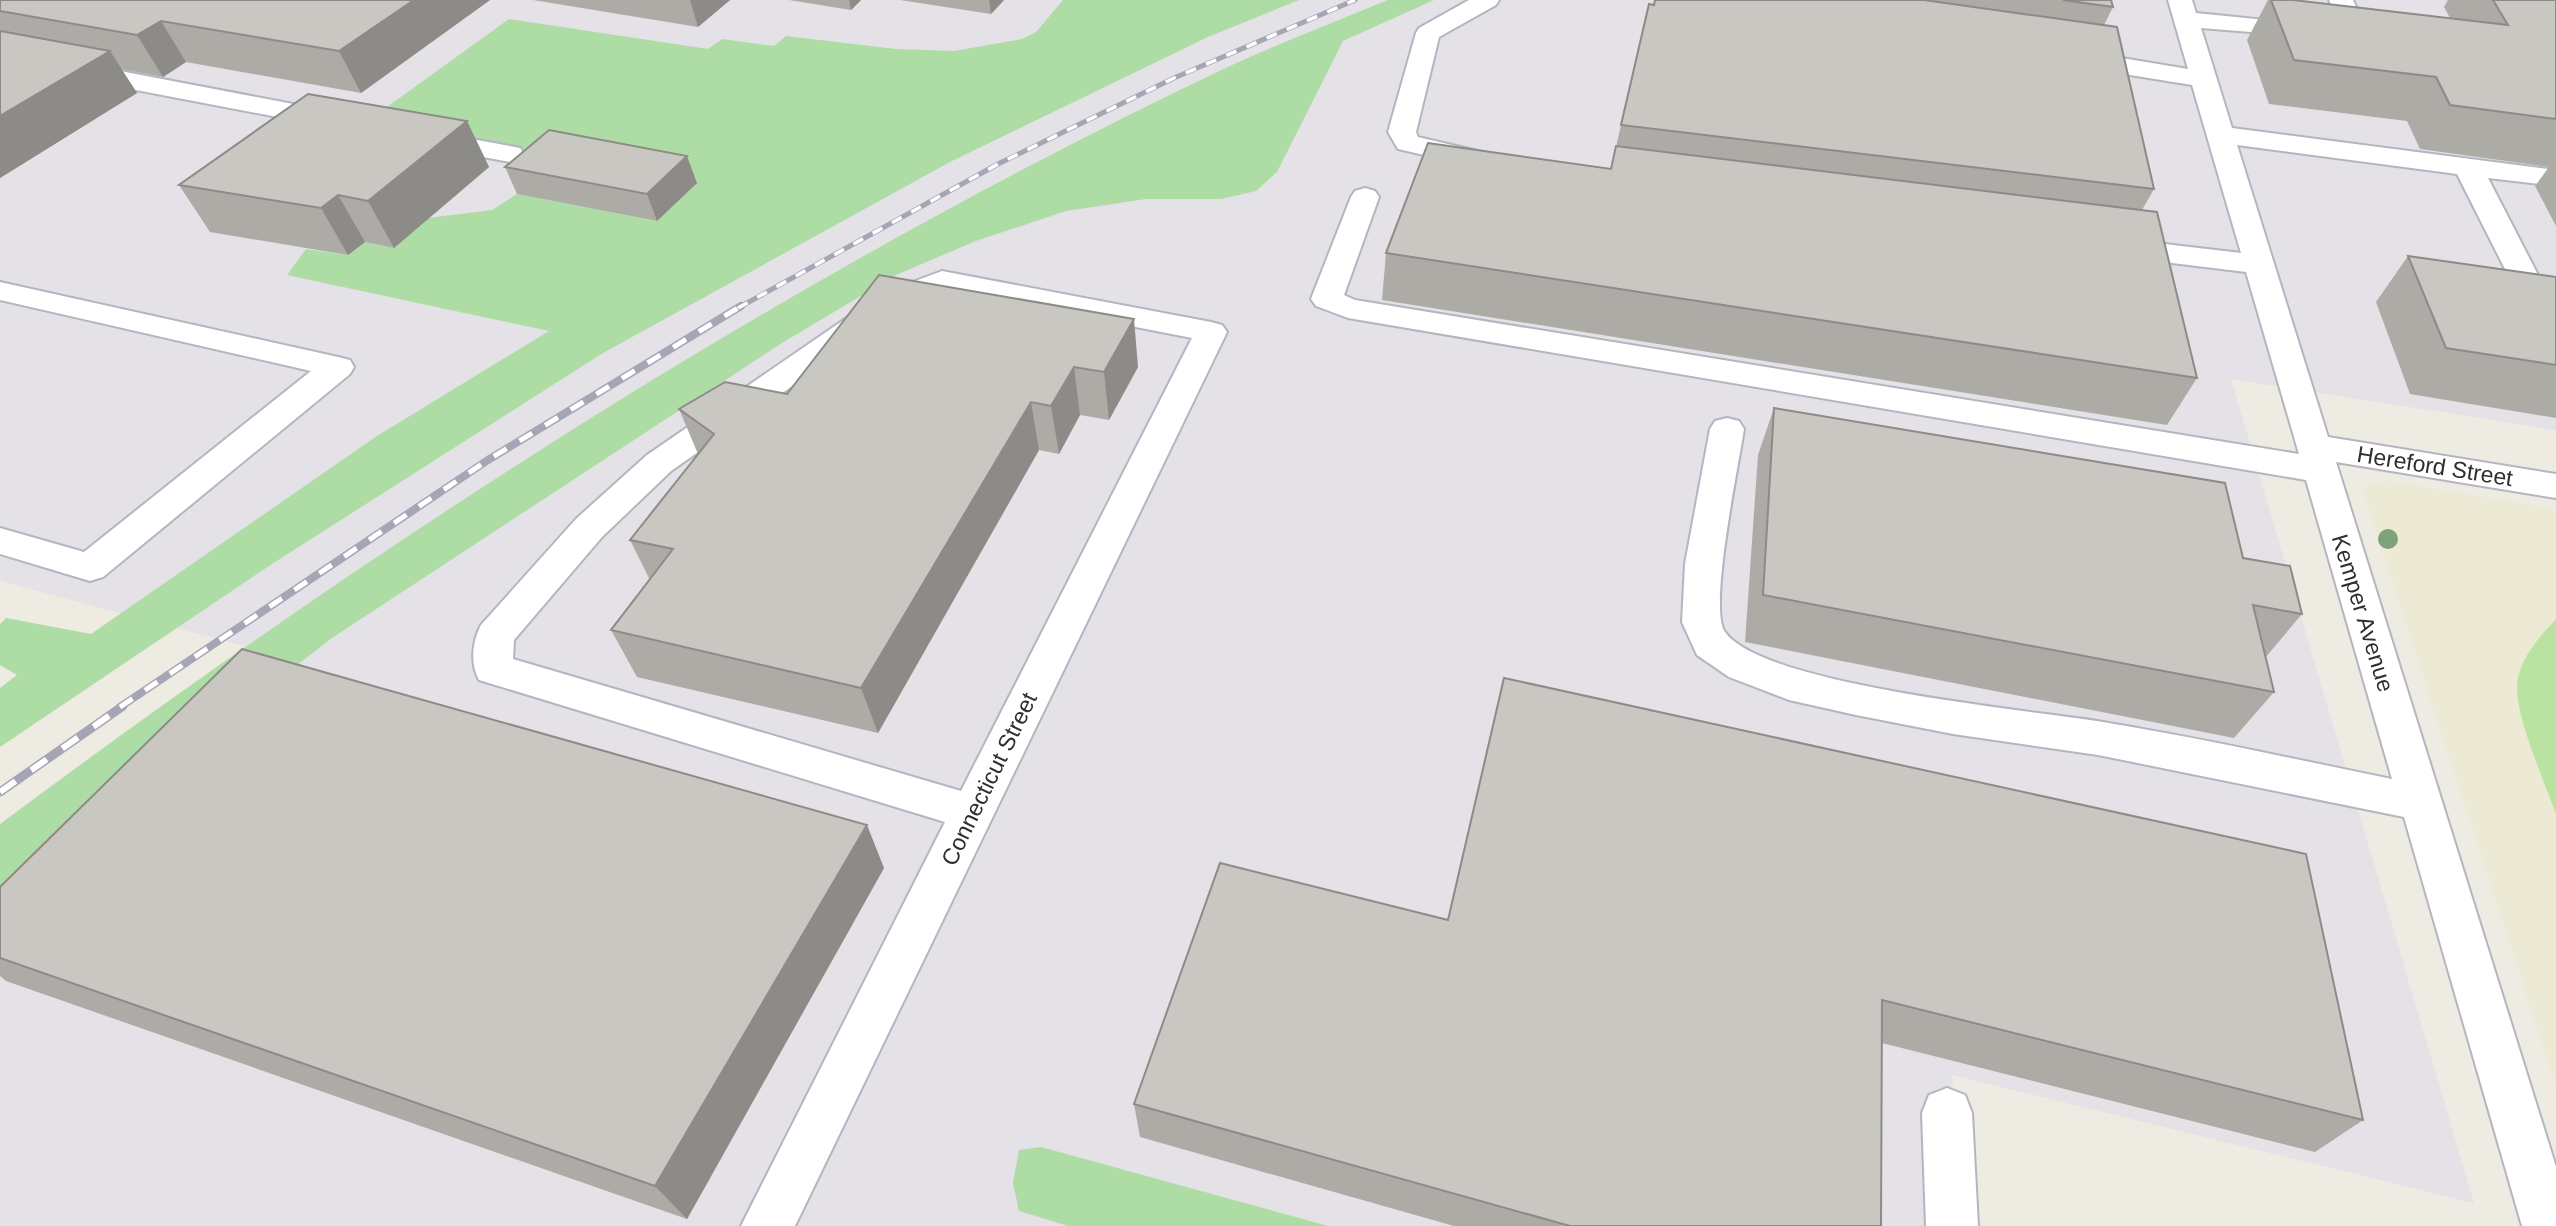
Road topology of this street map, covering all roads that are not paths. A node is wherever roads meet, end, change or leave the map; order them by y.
1 (1487, 0) edge
2 (2239, 0) edge
3 (2341, 0) edge
4 (2183, 10) edge
5 (2248, 25) junction
6 (0, 55) edge
7 (2055, 55) edge
8 (2203, 79) junction
9 (363, 126) edge
10 (403, 134) edge
11 (2220, 135) junction
12 (510, 155) dead end
13 (1499, 163) edge
14 (2468, 167) junction
15 (2556, 178) edge
16 (1365, 197) dead end
17 (2083, 242) edge
18 (2261, 275) junction
19 (2486, 285) edge
20 (0, 290) edge
21 (1727, 429) dead end
22 (2317, 458) junction
23 (2556, 486) edge
24 (0, 541) edge
25 (2420, 802) junction
26 (972, 812) junction
27 (1948, 1113) dead end
28 (767, 1226) edge
29 (1952, 1226) edge
30 (2548, 1226) edge

1 - 13 street
2 - 5 street
3 - 5 street
4 - 5 street
4 - 8 street, Kemper Avenue
6 - 9 street
7 - 8 street
8 - 11 street, Kemper Avenue
10 - 12 street
11 - 14 street
11 - 18 street, Kemper Avenue
14 - 15 street
14 - 19 street
16 - 22 street, Hereford Street
17 - 18 street
18 - 22 street, Kemper Avenue
20 - 24 street
21 - 25 street
22 - 23 street, Hereford Street
22 - 25 street, Kemper Avenue
25 - 30 street, Kemper Avenue
26 - 26 street, Connecticut Street
26 - 28 street, Connecticut Street
27 - 29 street

